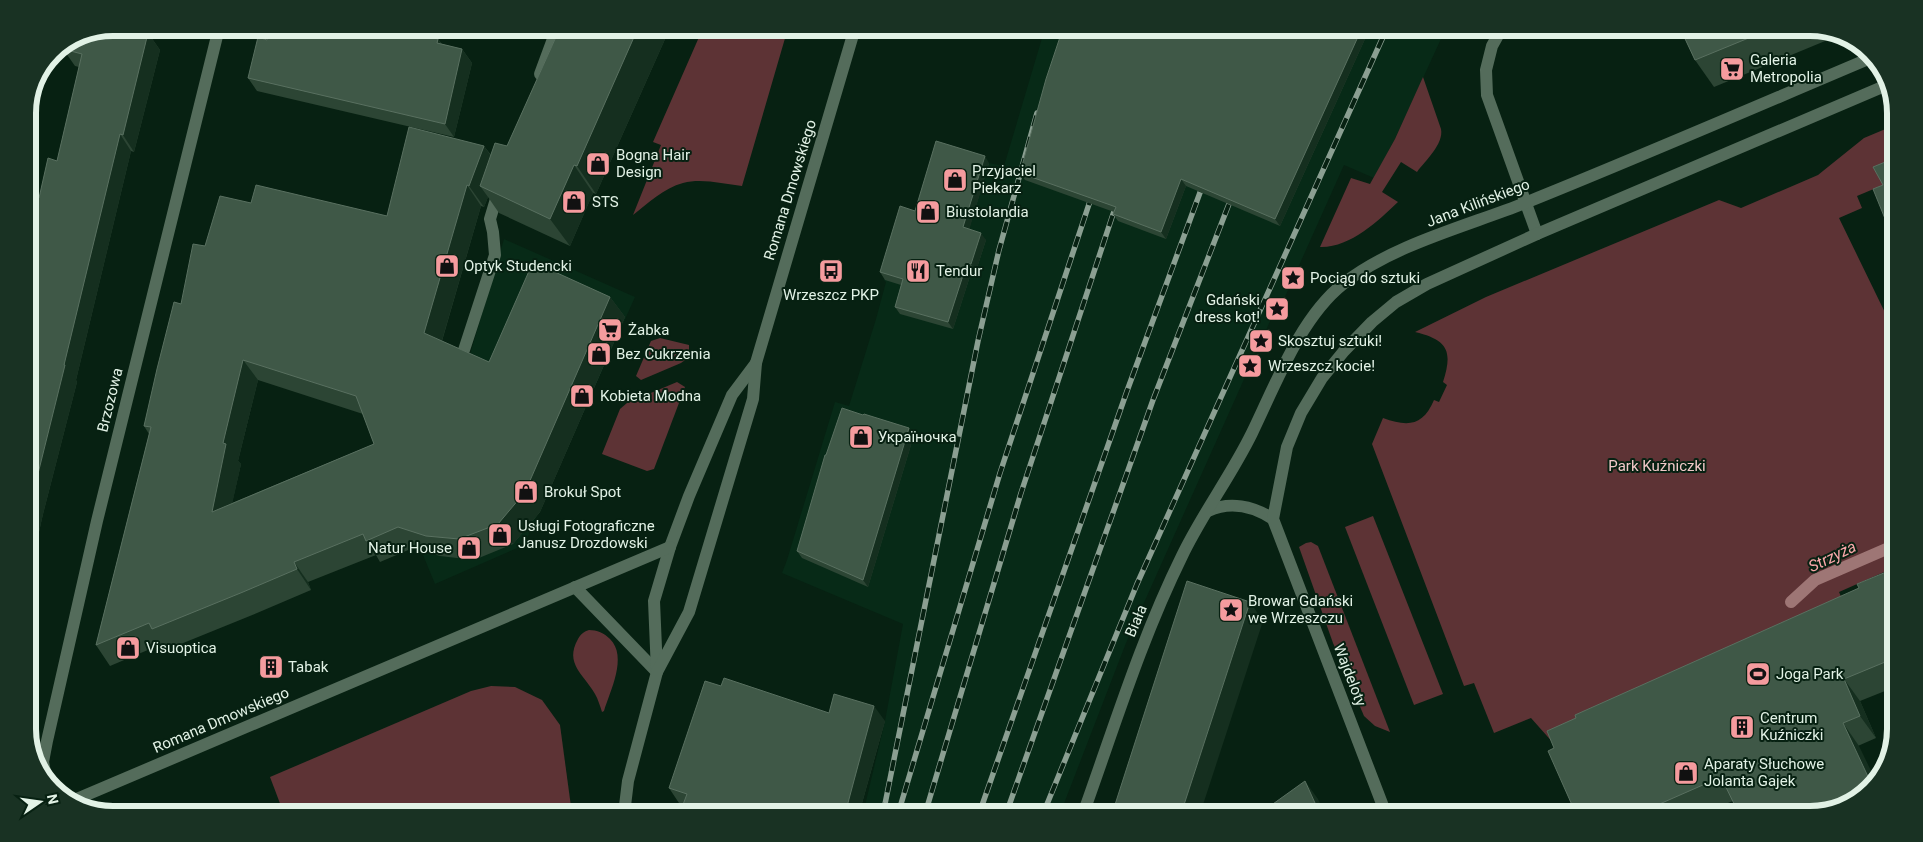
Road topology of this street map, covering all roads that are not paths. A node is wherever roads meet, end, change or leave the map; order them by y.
1 (217, 36) edge
2 (554, 36) edge
3 (853, 36) edge
4 (1498, 36) edge
5 (1865, 60) edge
6 (537, 84) edge
7 (1882, 87) edge
8 (504, 176) edge
9 (1525, 203) junction
10 (1537, 234) junction
11 (464, 350) edge
12 (756, 363) junction
13 (1208, 511) junction
14 (1274, 519) junction
15 (670, 547) junction
16 (575, 587) junction
17 (657, 672) junction
18 (43, 761) edge
19 (80, 798) edge
20 (625, 806) edge
21 (1086, 806) edge
22 (1383, 806) edge

1 - 18 street, Brzozowa
2 - 6 street
3 - 12 street, Romana Dmowskiego
4 - 9 street
5 - 9 street, Jana Kilińskiego
7 - 10 street
8 - 11 street
9 - 10 street
9 - 13 street, Jana Kilińskiego
10 - 14 street
12 - 15 street, Romana Dmowskiego
12 - 17 street, Romana Dmowskiego
13 - 14 street
13 - 21 street, Biała
14 - 22 street, Wajdeloty
15 - 16 street, Romana Dmowskiego
15 - 17 street, Romana Dmowskiego
16 - 17 street
16 - 19 street, Romana Dmowskiego
17 - 20 street, Romana Dmowskiego

